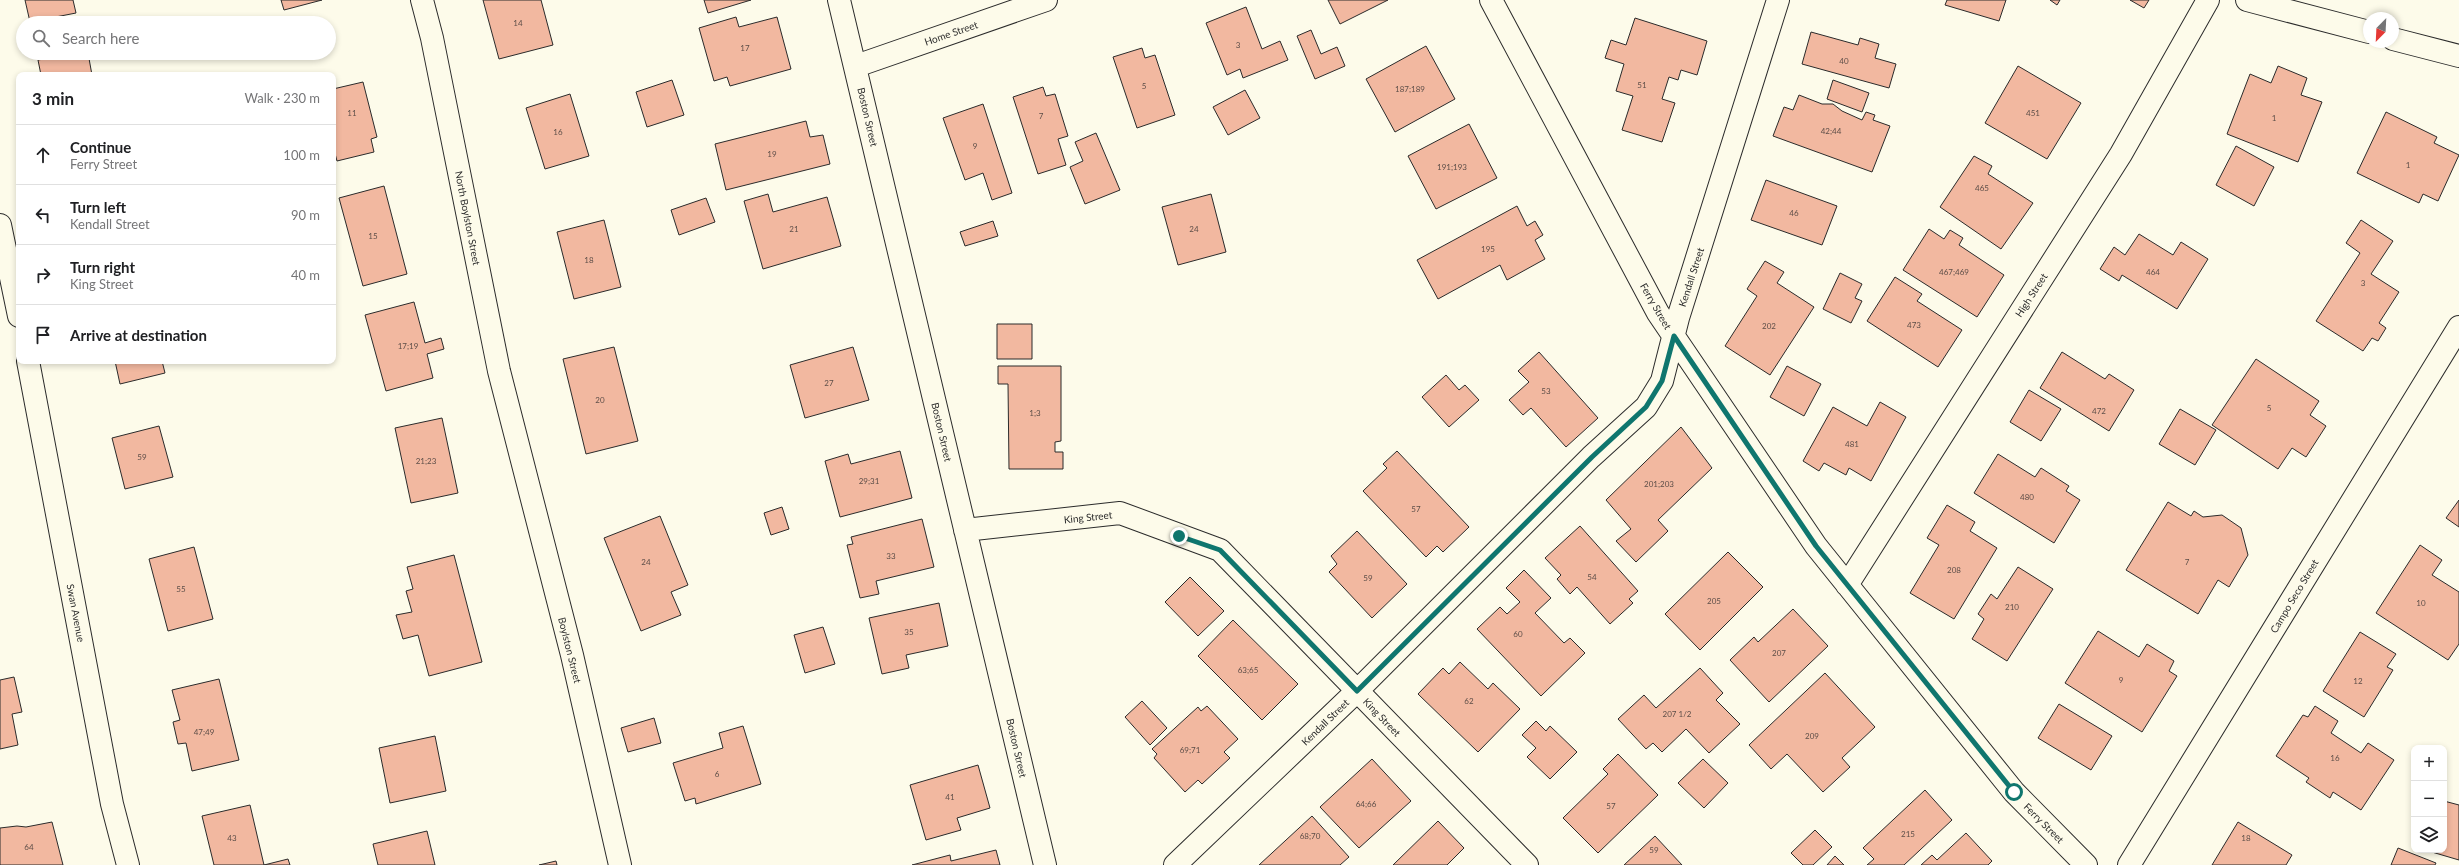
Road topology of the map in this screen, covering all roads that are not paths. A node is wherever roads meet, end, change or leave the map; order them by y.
1 (422, 0) edge
2 (839, 0) edge
3 (1046, 0) edge
4 (1491, 0) edge
5 (1778, 0) edge
6 (2208, 0) edge
7 (2248, 0) edge
8 (2363, 30) edge
9 (2399, 41) edge
10 (2459, 56) edge
11 (856, 66) junction
12 (0, 225) edge
13 (16, 302) edge
14 (2459, 327) edge
15 (1674, 336) junction
16 (29, 364) edge
17 (515, 436) joint
18 (965, 530) junction
19 (1847, 585) junction
20 (1357, 691) junction
21 (128, 865) edge
22 (620, 865) edge
23 (1044, 865) edge
24 (1175, 865) edge
25 (1528, 865) edge
26 (2086, 865) edge
27 (2129, 865) edge

1 - 17 street, North Boylston Street
2 - 11 street, Boston Street
3 - 11 street, Home Street
4 - 15 street, Ferry Street
5 - 15 street, Kendall Street
6 - 19 street, High Street
7 - 8 street
9 - 10 street
11 - 18 street, Boston Street
12 - 13 street
14 - 27 street, Campo Seco Street
15 - 19 street, Ferry Street
15 - 20 street, Kendall Street
16 - 21 street, Swan Avenue
17 - 22 street, Boylston Street
18 - 20 street, King Street
18 - 23 street, Boston Street
19 - 26 street, Ferry Street
20 - 24 street, Kendall Street
20 - 25 street, King Street

